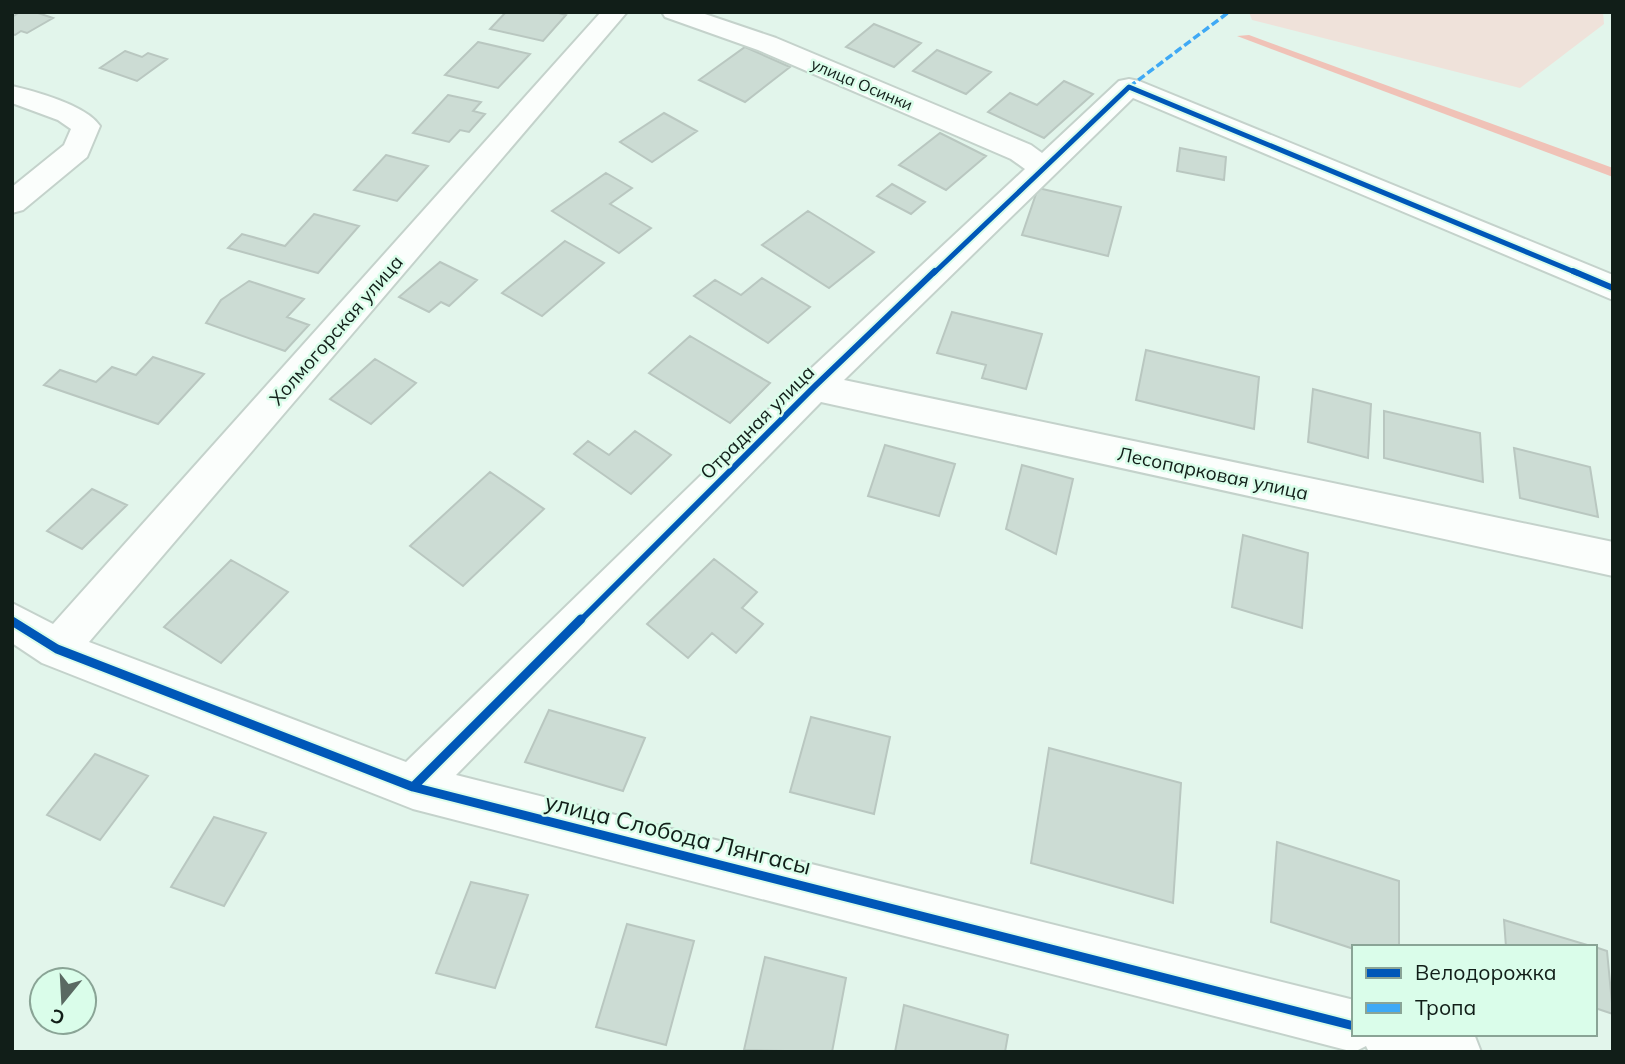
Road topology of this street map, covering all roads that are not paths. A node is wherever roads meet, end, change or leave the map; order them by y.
1 (615, 12) edge
2 (674, 12) edge
3 (12, 94) edge
4 (1044, 168) junction
5 (12, 203) edge
6 (1613, 288) edge
7 (814, 387) junction
8 (1613, 559) edge
9 (12, 621) edge
10 (57, 649) junction
11 (413, 787) junction
12 (1352, 1025) edge
13 (1395, 1036) edge
14 (1455, 1052) edge

1 - 10 street, Холмогорская улица
2 - 4 street, улица Осинки
3 - 5 street
4 - 6 street, Отрадная улица
4 - 7 street, Отрадная улица
7 - 8 street, Лесопарковая улица
7 - 11 street, Отрадная улица
9 - 10 street, улица Слобода Лянгасы
10 - 11 street, улица Слобода Лянгасы
11 - 12 street, улица Слобода Лянгасы
13 - 14 street

